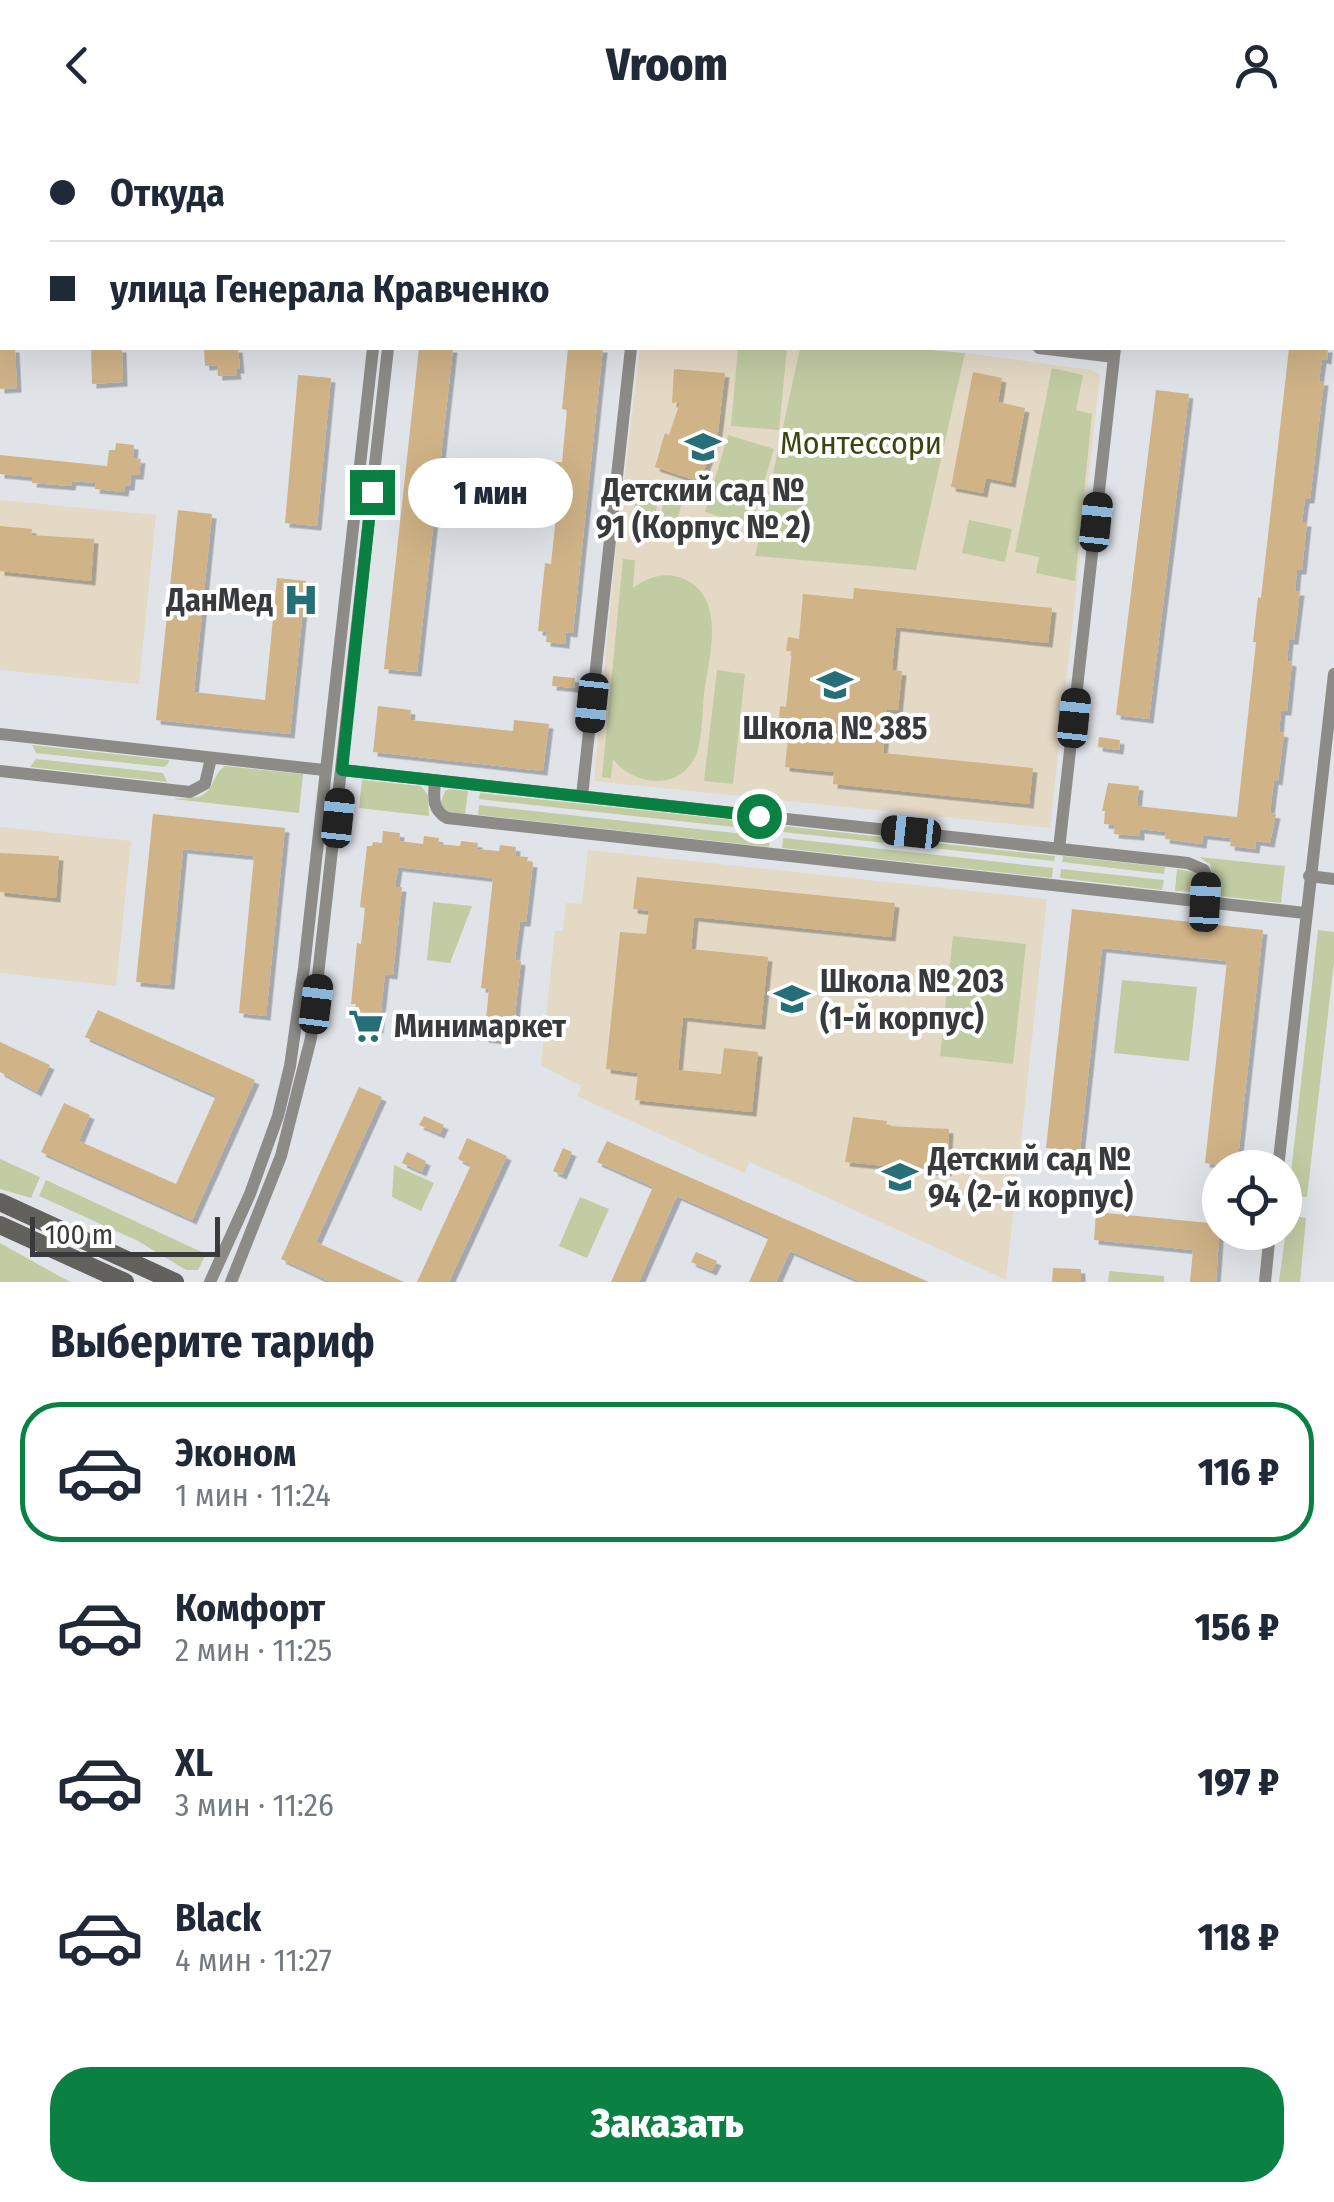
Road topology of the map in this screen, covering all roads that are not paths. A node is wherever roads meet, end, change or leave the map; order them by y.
1 (372, 350) edge
2 (388, 350) edge
3 (631, 350) edge
4 (1077, 350) edge
5 (1115, 352) edge
6 (1334, 674) edge
7 (0, 734) edge
8 (1330, 740) edge
9 (211, 758) junction
10 (324, 770) junction
11 (342, 770) junction
12 (0, 771) edge
13 (436, 780) junction
14 (582, 796) junction
15 (1059, 849) junction
16 (1309, 876) junction
17 (1334, 879) edge
18 (1205, 902) junction
19 (1305, 913) junction
20 (1280, 1150) edge
21 (0, 1202) edge
22 (0, 1225) edge
23 (1268, 1250) edge
24 (125, 1282) edge
25 (175, 1282) edge
26 (210, 1282) edge
27 (231, 1282) edge
28 (1265, 1282) edge

1 - 10 street
2 - 11 street
3 - 14 street
4 - 5 street
5 - 15 street
6 - 8 street
7 - 9 street
8 - 16 street
9 - 10 street
9 - 12 street
10 - 26 street
11 - 13 street
11 - 27 street
13 - 14 street
13 - 18 street
14 - 15 street
15 - 18 street
16 - 17 street
16 - 19 street
18 - 19 street
19 - 20 street
21 - 25 main road
22 - 24 main road
23 - 28 street

